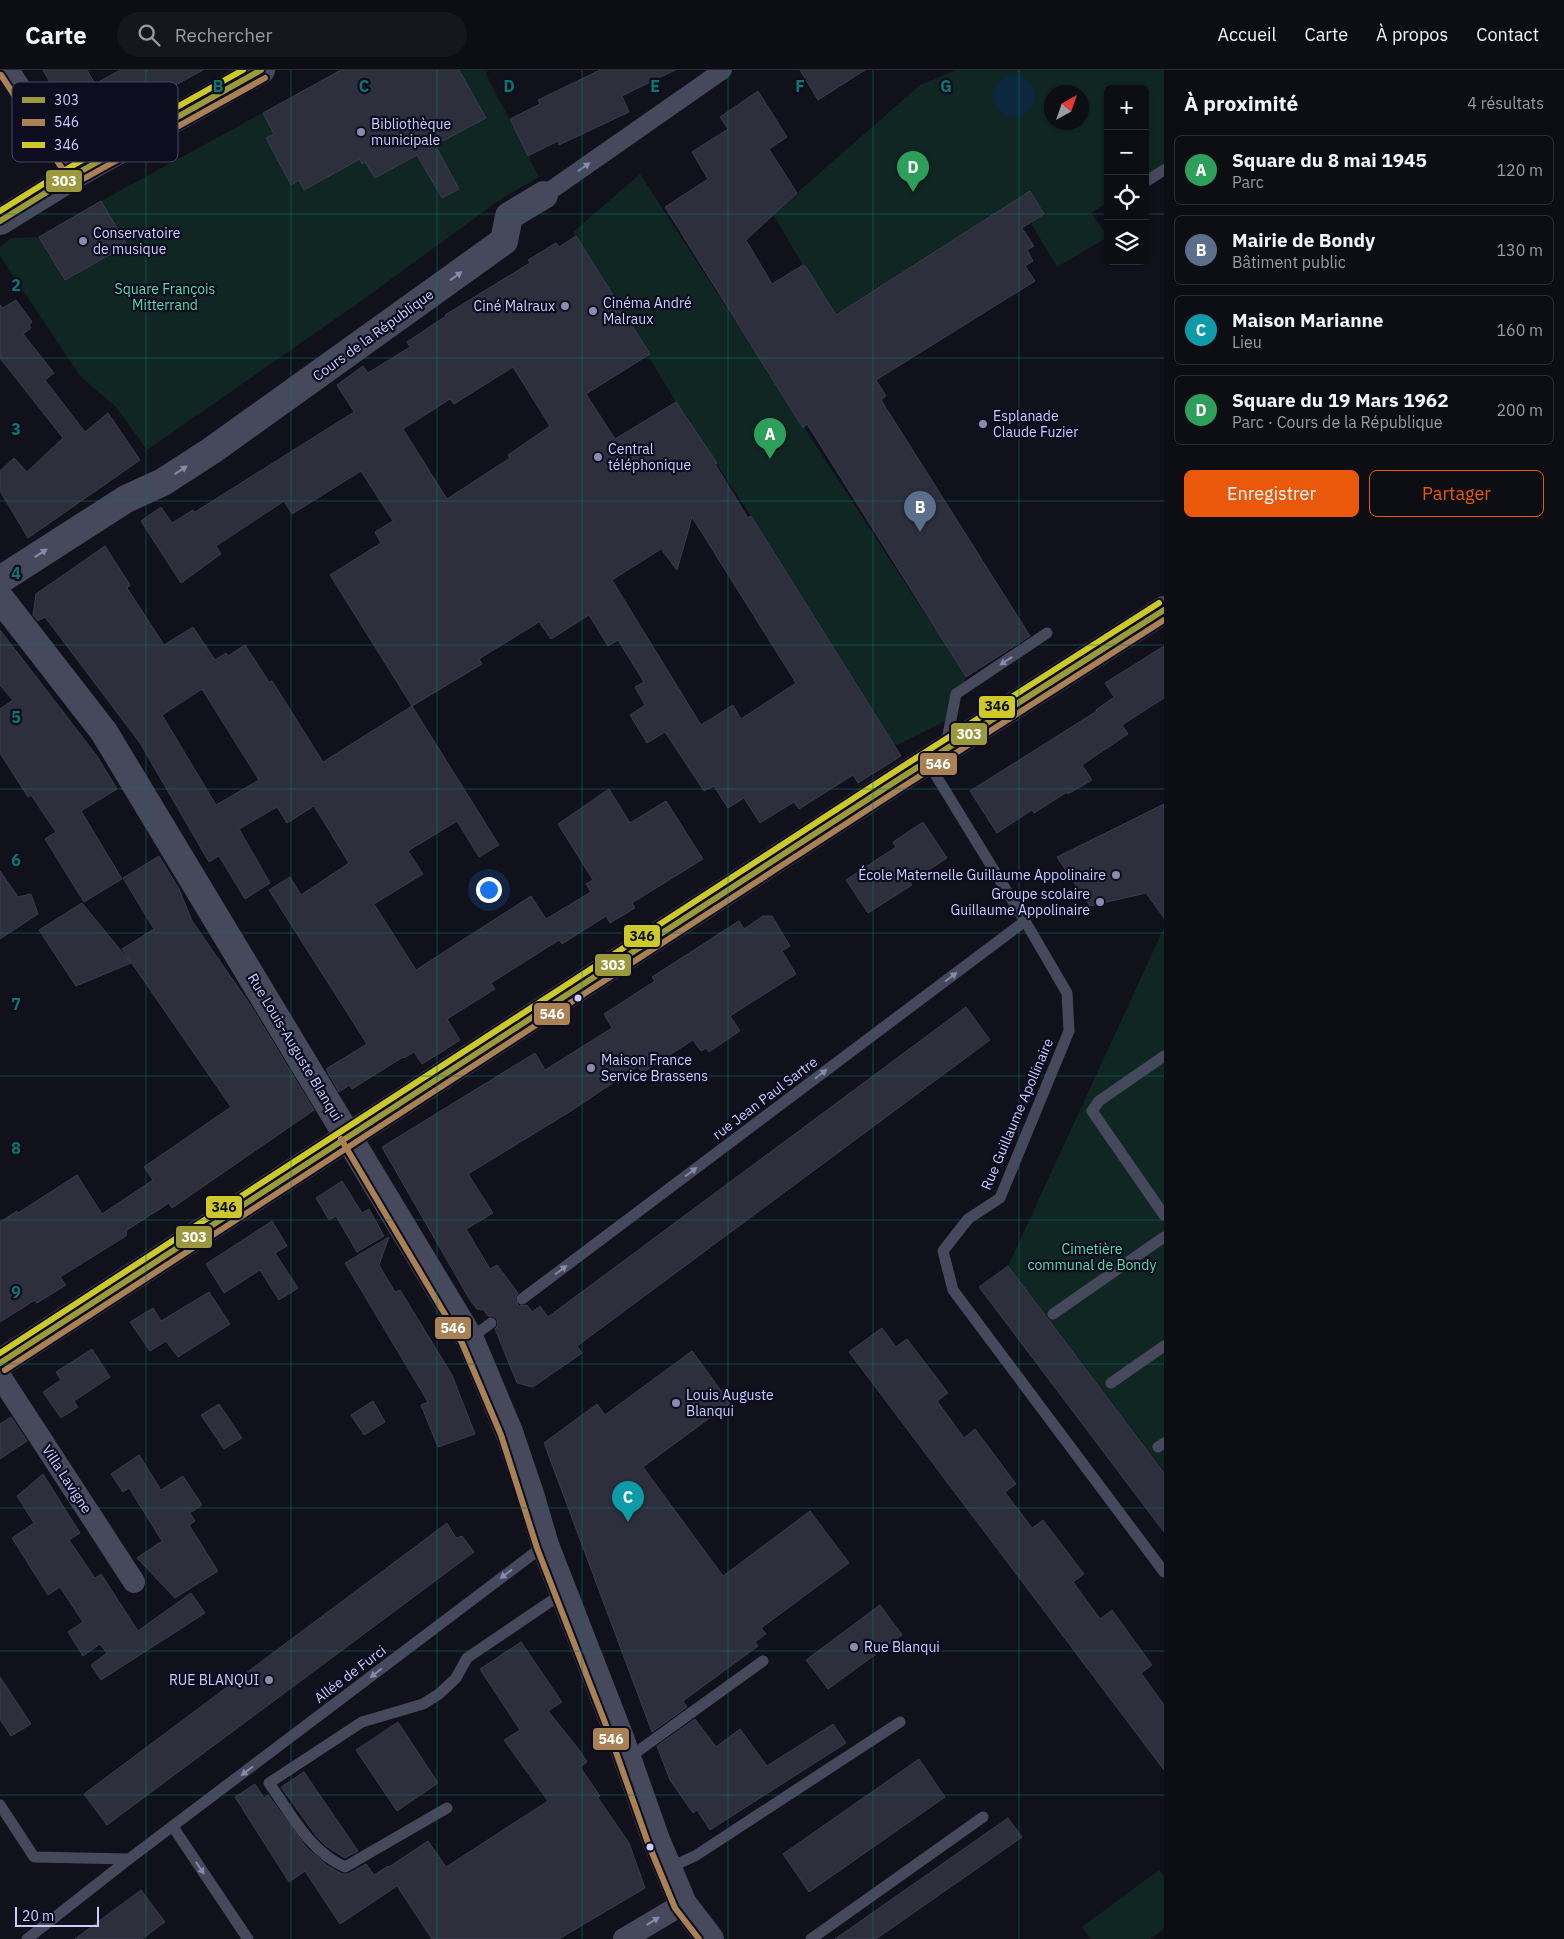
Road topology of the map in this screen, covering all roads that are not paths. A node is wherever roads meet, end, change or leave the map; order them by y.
1 (8, 70) edge
2 (261, 70) edge
3 (724, 70) edge
4 (16, 82) edge
5 (178, 117) edge
6 (69, 162) edge
7 (97, 162) edge
8 (1164, 170) edge
9 (76, 174) junction
10 (1149, 179) edge
11 (544, 194) joint
12 (0, 221) edge
13 (0, 580) edge
14 (0, 598) edge
15 (1164, 610) edge
16 (1046, 633) dead end
17 (951, 718) junction
18 (984, 725) junction
19 (936, 755) junction
20 (1025, 921) junction
21 (1164, 1056) edge
22 (348, 1135) junction
23 (1164, 1215) edge
24 (1164, 1237) edge
25 (522, 1299) dead end
26 (1054, 1314) dead end
27 (491, 1323) dead end
28 (470, 1338) junction
29 (1164, 1346) edge
30 (0, 1363) edge
31 (0, 1376) edge
32 (1111, 1383) dead end
33 (545, 1545) junction
34 (1164, 1572) edge
35 (134, 1582) dead end
36 (563, 1593) junction
37 (763, 1660) dead end
38 (900, 1722) dead end
39 (627, 1759) junction
40 (0, 1805) edge
41 (447, 1808) dead end
42 (983, 1817) dead end
43 (173, 1827) junction
44 (129, 1859) junction
45 (668, 1868) junction
46 (683, 1904) junction
47 (27, 1939) edge
48 (248, 1939) edge
49 (624, 1939) edge
50 (710, 1939) edge
51 (811, 1939) edge

1 - 4 street
2 - 5 street
11 -> 3 street, Cours de la République
6 - 9 street
7 - 9 street
8 - 10 lane
9 - 12 street
13 -> 11 street, Cours de la République
14 - 22 street, Rue Louis-Auguste Blanqui
15 - 18 street
16 -> 17 lane
17 - 18 lane
17 - 19 lane
18 - 19 street
19 - 20 lane, Rue Guillaume Apollinaire
19 - 22 street
25 -> 20 lane, rue Jean Paul Sartre
20 - 34 lane, Rue Guillaume Apollinaire
21 - 23 lane
22 - 28 street, Rue Louis-Auguste Blanqui
22 - 30 street
24 - 26 lane
27 - 28 lane
28 - 33 street, Rue Louis-Auguste Blanqui
29 - 32 lane
31 - 35 street, Villa Lavigne
33 - 36 street, Rue Louis-Auguste Blanqui
33 -> 43 lane, Allée de Furci
36 - 39 street, Rue Louis-Auguste Blanqui
36 - 41 lane
37 - 39 lane
38 - 45 lane
39 - 45 street, Rue Louis-Auguste Blanqui
40 - 44 lane
42 - 51 lane
43 - 44 lane, Allée de Furci
43 -> 48 lane
44 - 47 lane, Allée de Furci
45 - 46 street, Rue Louis-Auguste Blanqui
49 -> 46 street
46 - 50 street, Rue Louis-Auguste Blanqui

